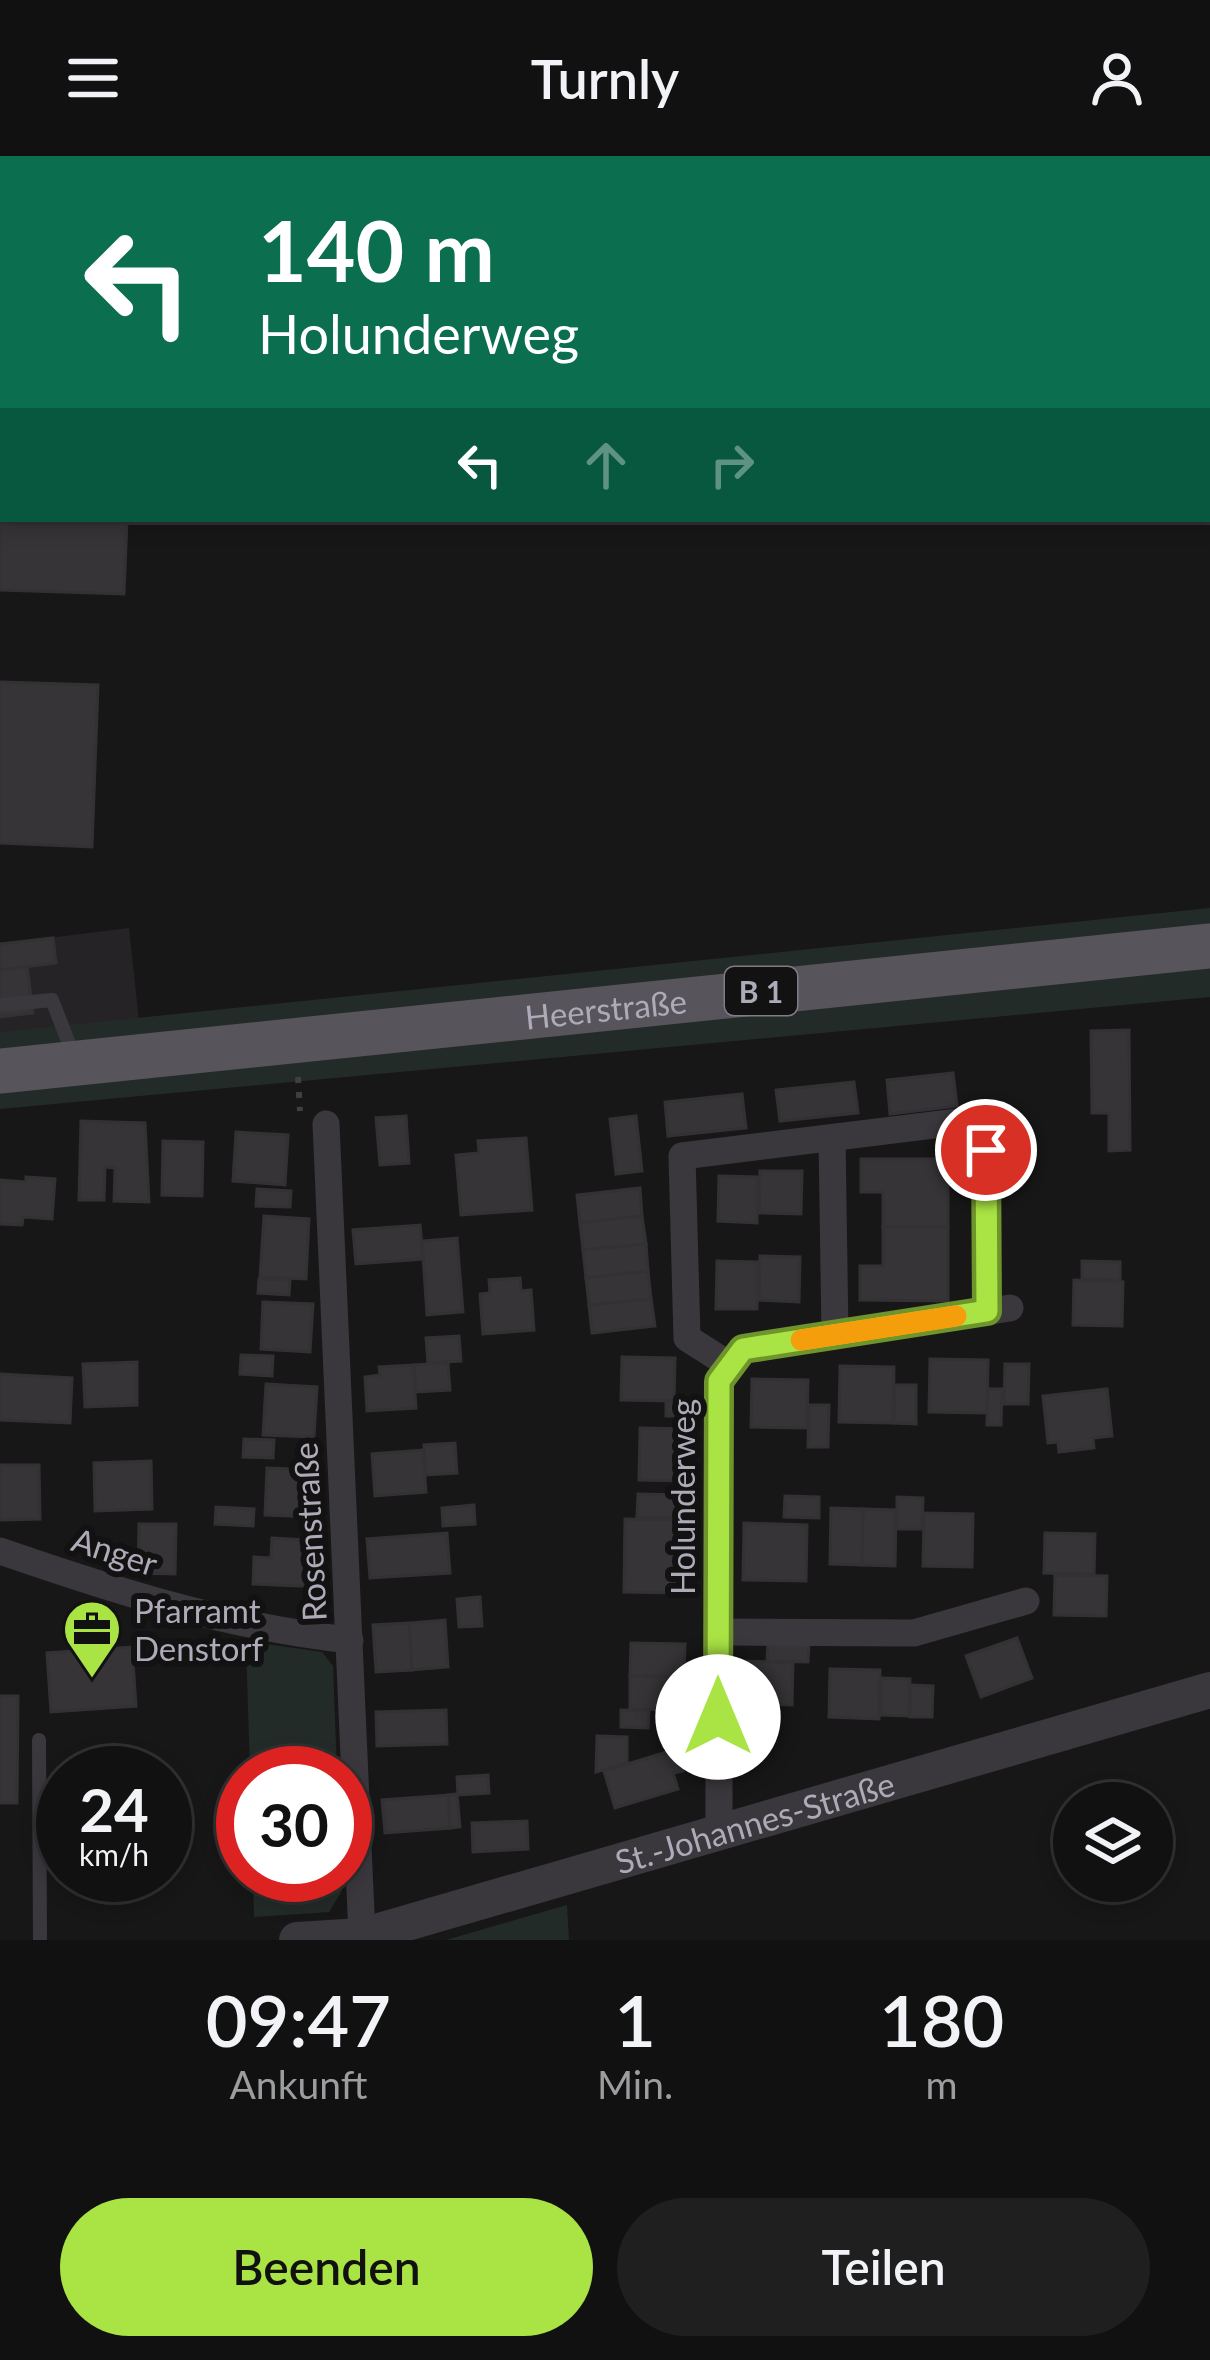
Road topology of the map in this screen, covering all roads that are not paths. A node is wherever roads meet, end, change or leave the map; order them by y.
1 (1210, 946) edge
2 (0, 1004) edge
3 (77, 1064) junction
4 (0, 1071) edge
5 (326, 1124) dead end
6 (832, 1138) junction
7 (835, 1335) junction
8 (730, 1366) junction
9 (0, 1551) edge
10 (1026, 1600) dead end
11 (718, 1632) junction
12 (350, 1640) junction
13 (1210, 1690) edge
14 (38, 1740) dead end
15 (719, 1830) junction
16 (362, 1936) junction
17 (40, 1940) edge
18 (297, 1940) edge

1 - 3 main road, Heerstraße / B 1
2 - 3 lane
3 - 4 main road, Heerstraße / B 1
5 - 12 street, Rosenstraße
6 - 7 street
6 - 7 street, Holunderweg
6 - 8 street, Holunderweg
7 - 8 street, Holunderweg
8 - 11 street, Holunderweg
9 - 12 street, Anger
10 - 11 street, Holunderweg
11 - 15 street, Holunderweg
12 - 16 street, Rosenstraße
13 - 15 street, St.-Johannes-Straße
14 - 17 lane
15 - 16 street, St.-Johannes-Straße
16 - 18 street, St.-Johannes-Straße

